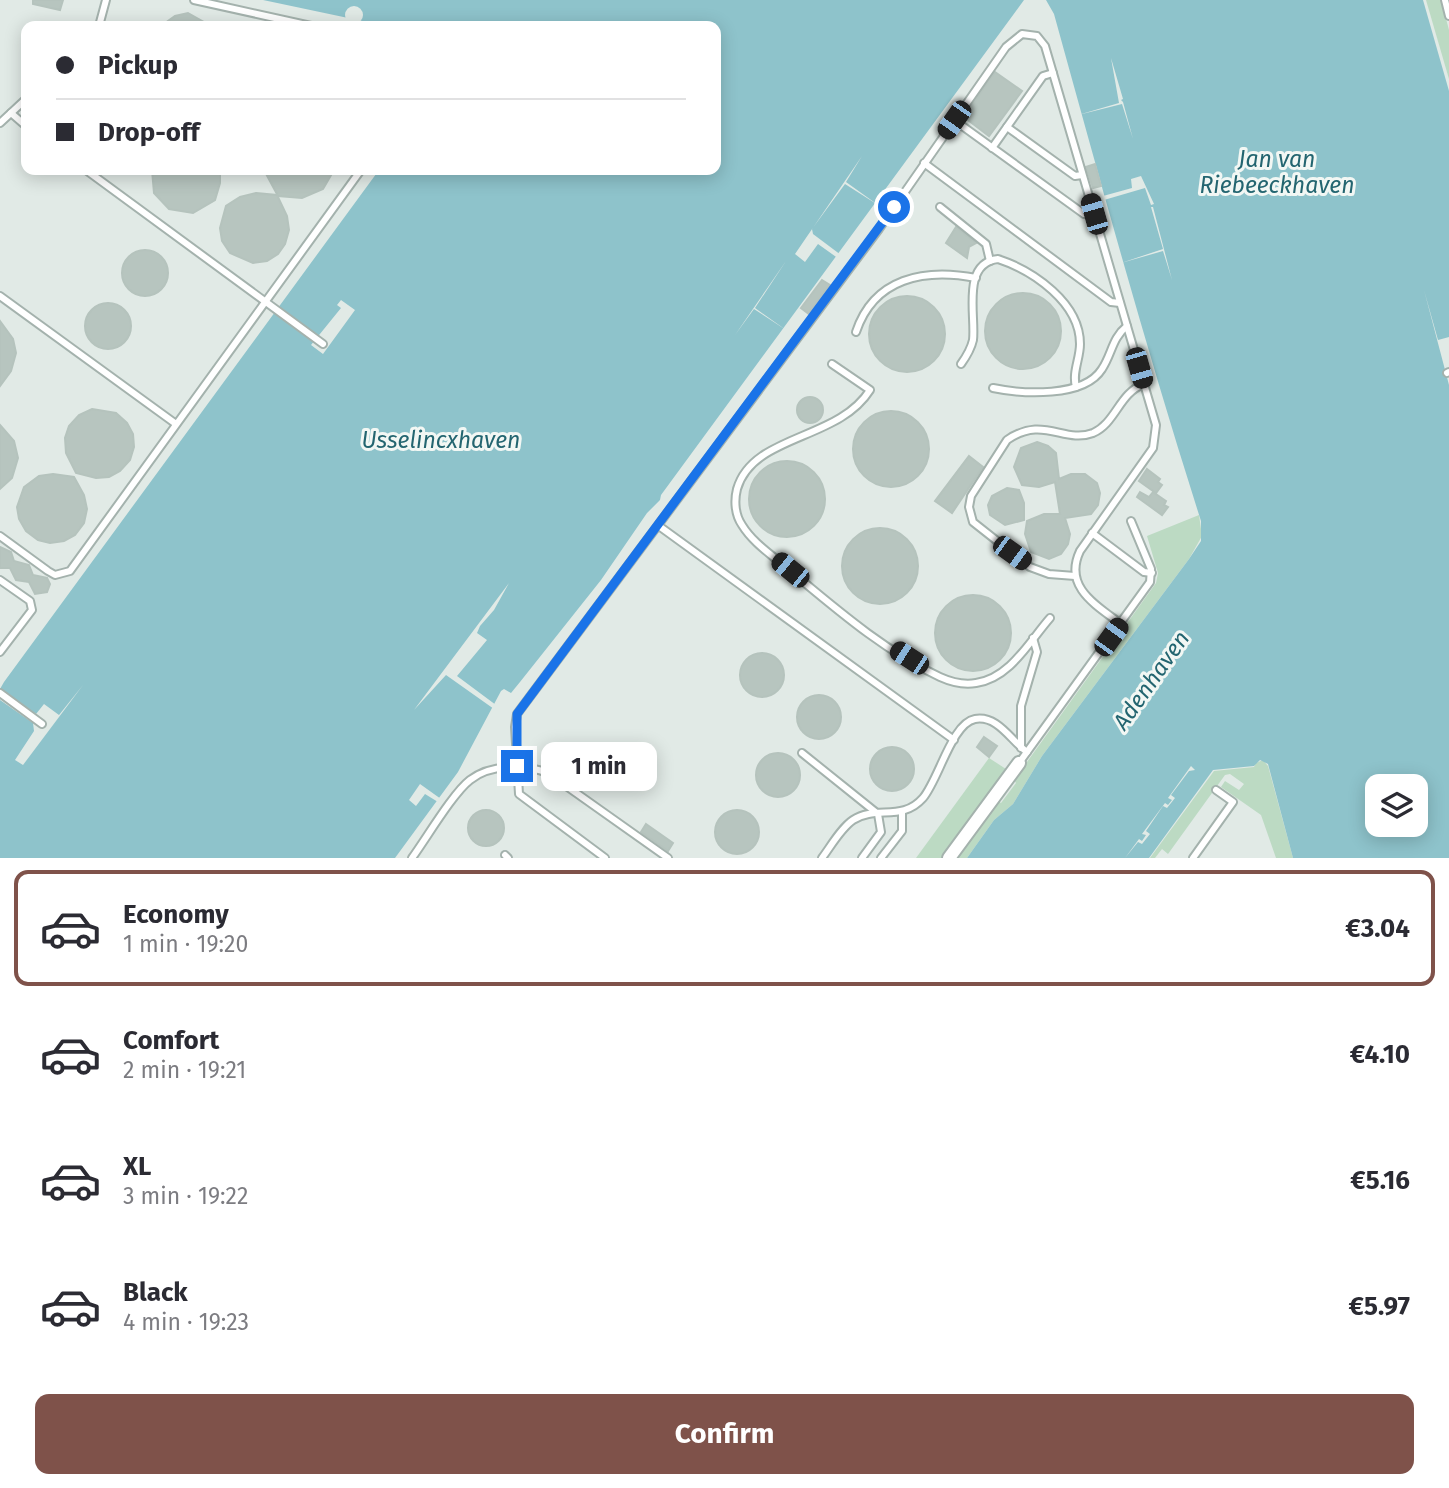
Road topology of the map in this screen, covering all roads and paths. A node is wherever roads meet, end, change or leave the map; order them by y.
1 (107, 0) edge
2 (194, 0) edge
3 (1445, 0) edge
4 (1449, 16) edge
5 (101, 21) edge
6 (288, 21) edge
7 (1053, 73) junction
8 (21, 104) edge
9 (11, 113) junction
10 (954, 120) junction
11 (21, 122) edge
12 (0, 123) edge
13 (1007, 127) junction
14 (992, 148) junction
15 (924, 163) junction
16 (93, 175) edge
17 (357, 175) edge
18 (1082, 175) junction
19 (940, 208) dead end
20 (1094, 214) junction
21 (990, 261) junction
22 (976, 278) junction
23 (0, 296) edge
24 (265, 301) junction
25 (1120, 303) junction
26 (1127, 327) junction
27 (856, 332) dead end
28 (323, 344) dead end
29 (832, 364) dead end
30 (961, 364) dead end
31 (1144, 384) junction
32 (1076, 387) junction
33 (993, 388) dead end
34 (176, 424) junction
35 (1131, 521) dead end
36 (659, 526) junction
37 (1092, 533) junction
38 (0, 536) edge
39 (1152, 573) junction
40 (1075, 576) junction
41 (0, 580) edge
42 (1050, 618) dead end
43 (1121, 624) junction
44 (1033, 638) junction
45 (0, 652) edge
46 (0, 693) edge
47 (42, 724) dead end
48 (954, 740) junction
49 (1024, 750) junction
50 (802, 753) dead end
51 (1019, 763) joint
52 (517, 766) junction
53 (1216, 790) dead end
54 (902, 812) junction
55 (878, 814) junction
56 (412, 858) edge
57 (605, 858) edge
58 (668, 858) edge
59 (822, 858) edge
60 (862, 858) edge
61 (881, 858) edge
62 (949, 858) edge
63 (1193, 858) edge

1 - 5 lane
2 - 6 lane
3 - 4 lane
7 - 10 lane
7 - 13 lane
7 - 18 lane
8 - 9 lane
9 - 11 lane
9 - 12 lane
10 - 14 lane
10 - 15 lane
13 - 14 lane
13 - 18 lane
14 - 20 lane
15 - 25 lane
15 - 36 lane
16 - 24 lane
17 - 24 lane
18 - 20 lane
19 - 21 lane
20 - 25 lane
21 - 22 lane
21 - 32 lane
22 - 27 lane
22 - 30 lane
23 - 34 lane
24 - 28 lane
24 - 34 lane
25 - 26 lane
26 - 31 lane
26 - 32 lane
29 - 44 lane
31 - 37 lane
31 - 40 lane
32 - 33 lane
34 - 38 lane
35 - 39 lane
36 - 48 lane
36 - 52 lane
37 - 39 lane
37 - 40 lane
39 - 43 lane
40 - 43 lane
41 - 45 lane
42 - 44 lane
43 - 49 lane
44 - 49 lane
46 - 47 lane
48 - 49 lane
48 - 54 lane
49 - 51 lane
50 - 55 lane
51 - 62 street
52 - 56 lane
52 - 57 lane
52 - 58 lane
53 - 63 lane
54 - 55 lane
54 - 61 lane
55 - 59 lane
55 - 60 lane

